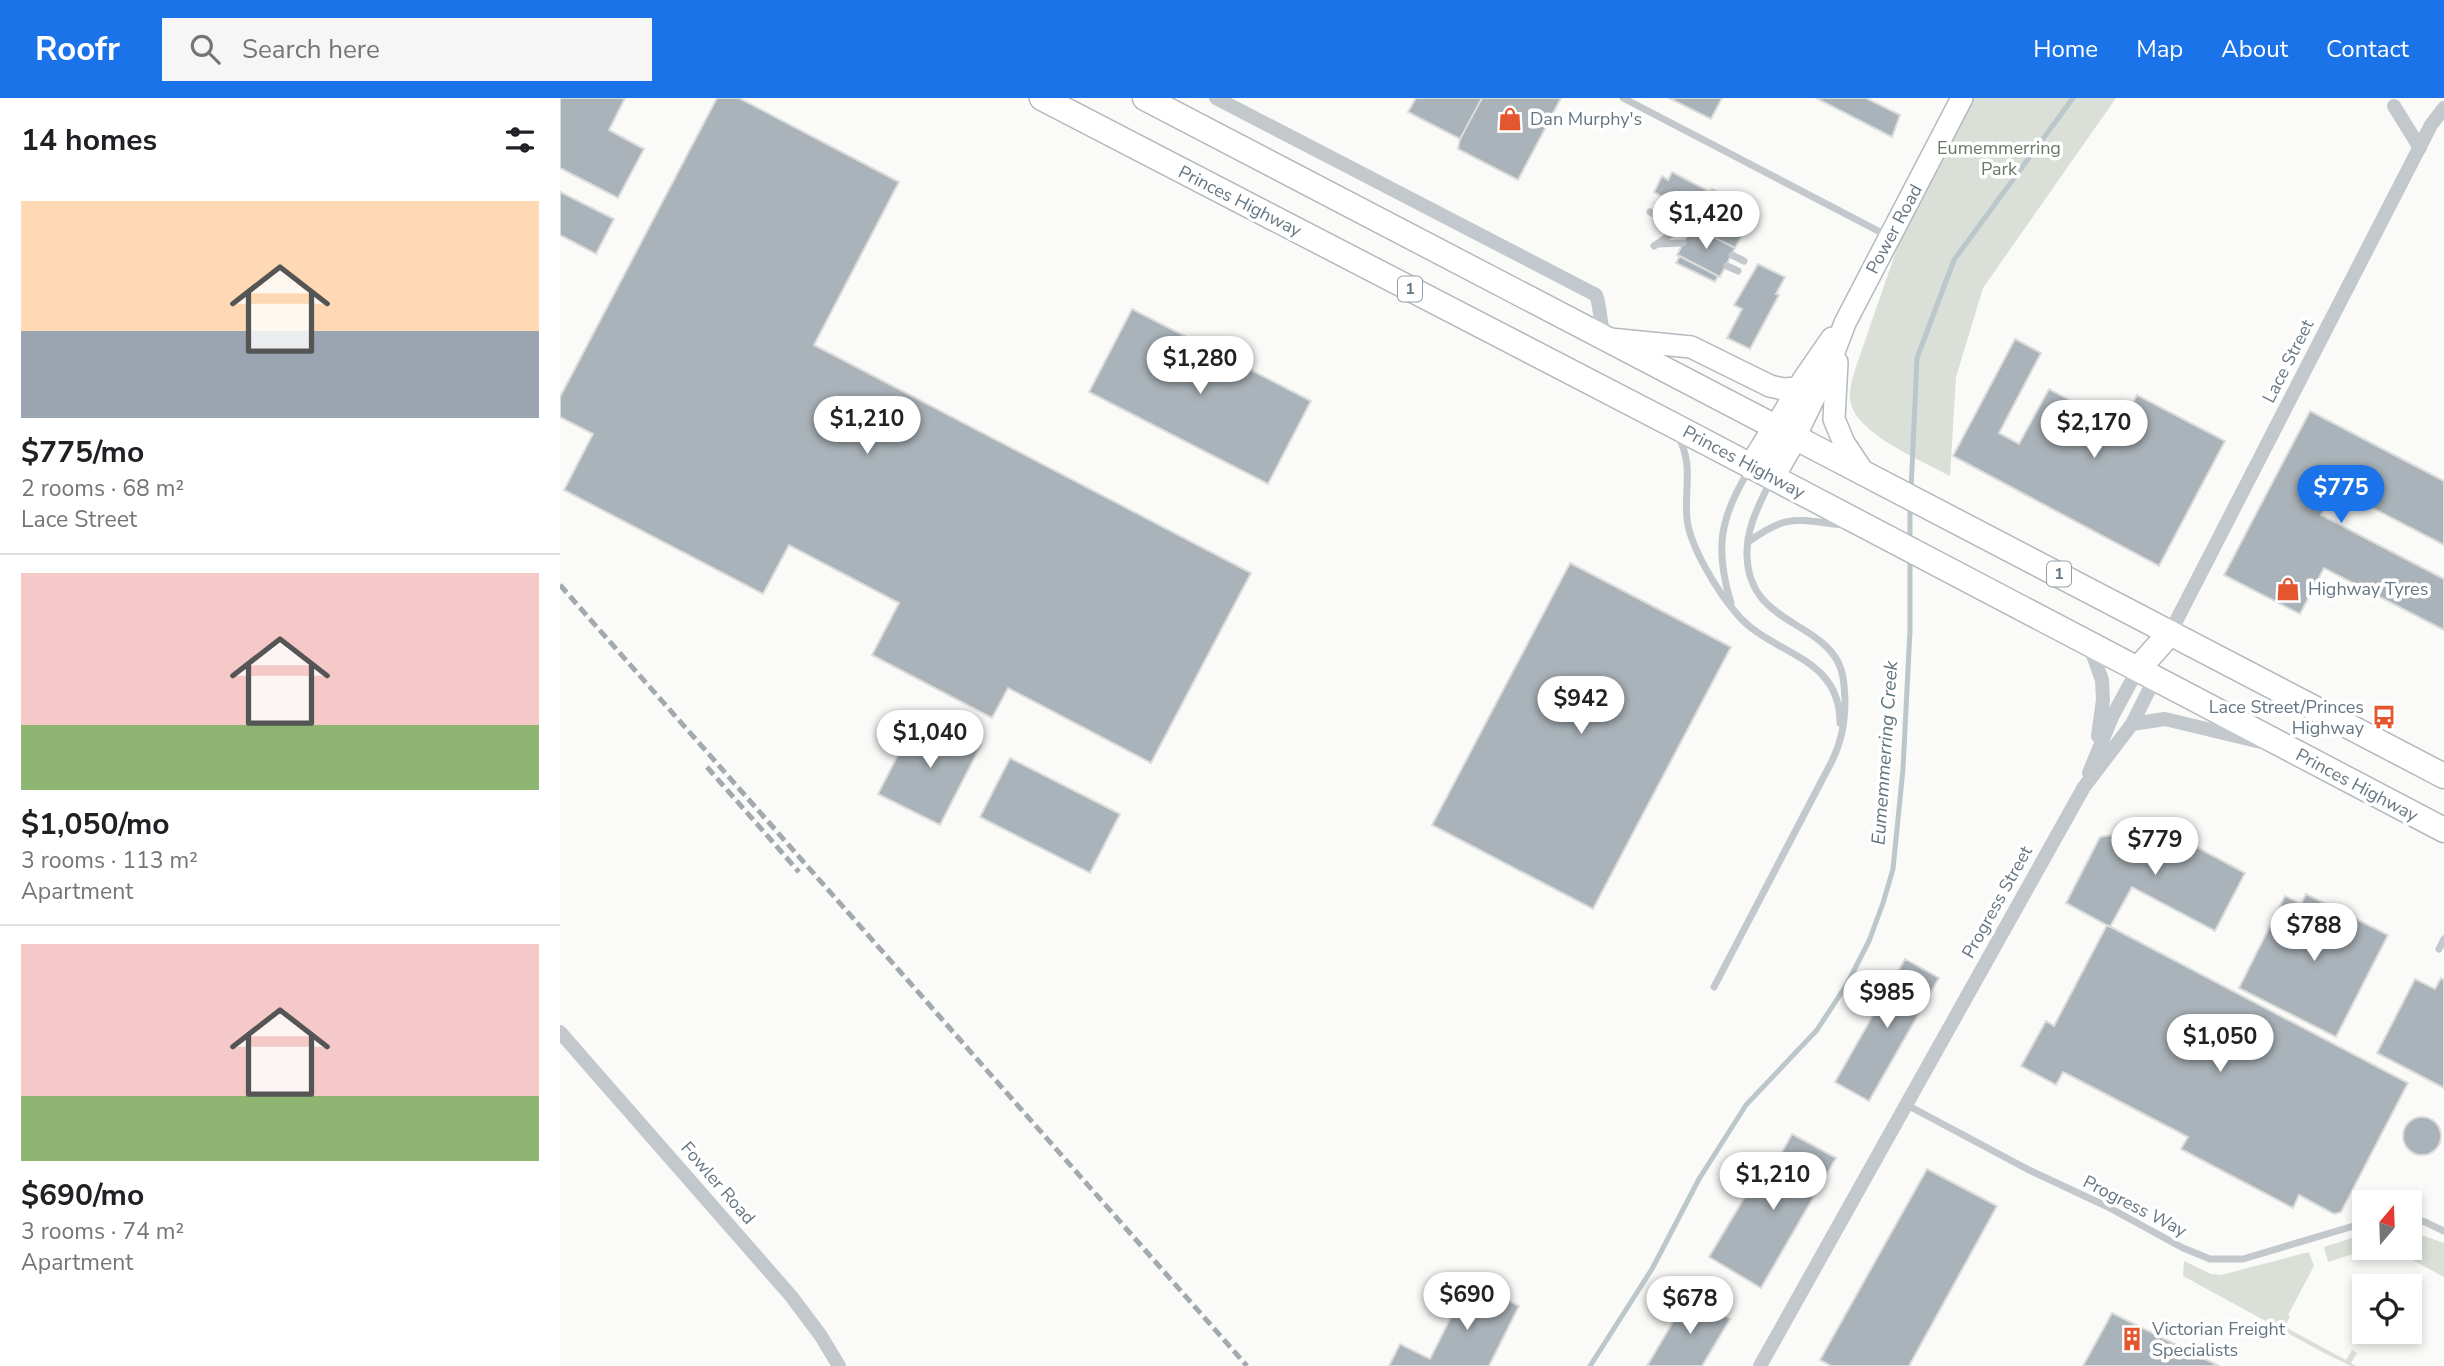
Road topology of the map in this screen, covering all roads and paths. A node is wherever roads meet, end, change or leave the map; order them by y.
1 (1041, 98) edge
2 (1145, 98) edge
3 (1216, 98) edge
4 (1623, 98) edge
5 (1962, 98) edge
6 (1072, 105) edge
7 (2394, 106) dead end
8 (2444, 108) edge
9 (2420, 148) junction
10 (1650, 212) dead end
11 (1890, 237) junction
12 (1683, 243) dead end
13 (1732, 255) dead end
14 (1744, 261) dead end
15 (1727, 266) dead end
16 (1738, 271) dead end
17 (1842, 332) junction
18 (1606, 338) junction
19 (1798, 388) junction
20 (1673, 425) junction
21 (1785, 431) junction
22 (1761, 472) junction
23 (1872, 477) junction
24 (1873, 530) junction
25 (1748, 542) junction
26 (1734, 611) junction
27 (2169, 633) junction
28 (2089, 644) junction
29 (2146, 674) junction
30 (2132, 724) junction
31 (2289, 749) junction
32 (2094, 758) junction
33 (1832, 761) junction
34 (2444, 776) edge
35 (2084, 788) junction
36 (2444, 830) edge
37 (2444, 939) edge
38 (2438, 948) dead end
39 (1714, 987) dead end
40 (560, 1032) edge
41 (1906, 1104) junction
42 (2422, 1221) edge
43 (2352, 1226) edge
44 (2444, 1231) edge
45 (839, 1366) edge
46 (1760, 1366) edge

1 - 6 highway, Princes Highway / 1
2 - 18 highway, 1
3 - 18 street
4 - 11 lane
5 - 11 main road, Power Road
6 - 20 highway, Princes Highway / 1
7 - 9 street
8 - 9 street, Lace Street
9 - 27 street, Lace Street
10 - 12 lane
11 - 17 main road, Power Road
13 - 14 lane
15 - 16 lane
17 - 19 main road, Power Road
17 - 21 main road, Power Road
17 - 23 main road
18 - 19 main road
18 - 21 highway, 1
19 - 21 main road, Power Road
20 - 22 highway, Princes Highway / 1
20 - 26 lane
21 - 22 highway
21 - 23 highway, 1
22 - 24 highway, Princes Highway / 1
22 - 25 lane
22 - 26 lane
23 - 27 highway, 1
24 - 25 lane
24 - 28 highway, Princes Highway / 1
25 - 33 lane
26 - 33 lane
27 - 29 highway
27 - 34 highway, 1
28 - 29 highway, Princes Highway / 1
28 - 32 street
29 - 30 street, Progress Street
29 - 31 highway, Princes Highway / 1
29 - 32 street, Progress Street
30 - 31 street
30 - 35 street, Progress Street
31 - 36 highway, Princes Highway / 1
32 - 35 street, Progress Street
33 - 39 lane
35 - 41 street, Progress Street
37 - 38 lane
40 - 45 street, Fowler Road
41 - 43 lane, Progress Way
41 - 46 street, Progress Street
42 - 44 lane

